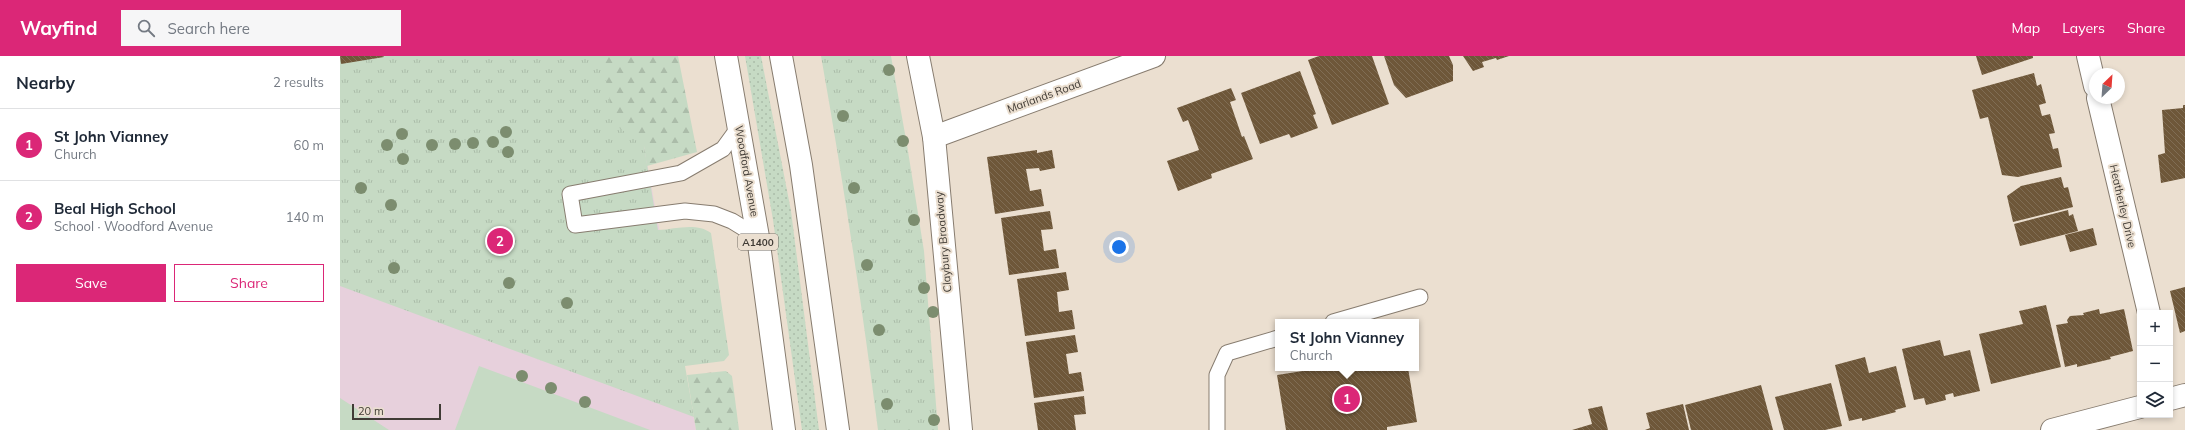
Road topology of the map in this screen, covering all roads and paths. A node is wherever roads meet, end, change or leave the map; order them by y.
1 (726, 56) edge
2 (781, 56) edge
3 (918, 56) edge
4 (1154, 56) edge
5 (2088, 56) edge
6 (2091, 68) edge
7 (2099, 104) edge
8 (739, 127) junction
9 (934, 137) junction
10 (758, 237) junction
11 (1420, 296) dead end
12 (2148, 310) edge
13 (1343, 319) edge
14 (1275, 339) edge
15 (2185, 396) edge
16 (2173, 398) edge
17 (2137, 408) edge
18 (784, 430) edge
19 (838, 430) edge
20 (961, 430) edge
21 (1217, 430) edge
22 (2052, 430) edge

1 - 8 main road, Woodford Avenue / A1400
2 - 19 main road
3 - 9 main road, Claybury Broadway
4 - 9 main road, Marlands Road
5 - 6 main road
7 - 12 main road, Heatherley Drive
8 - 10 main road, Woodford Avenue / A1400
8 - 10 lane
9 - 20 main road, Claybury Broadway
10 - 18 main road, Woodford Avenue / A1400
11 - 13 lane
14 - 21 lane
15 - 16 main road
17 - 22 main road

